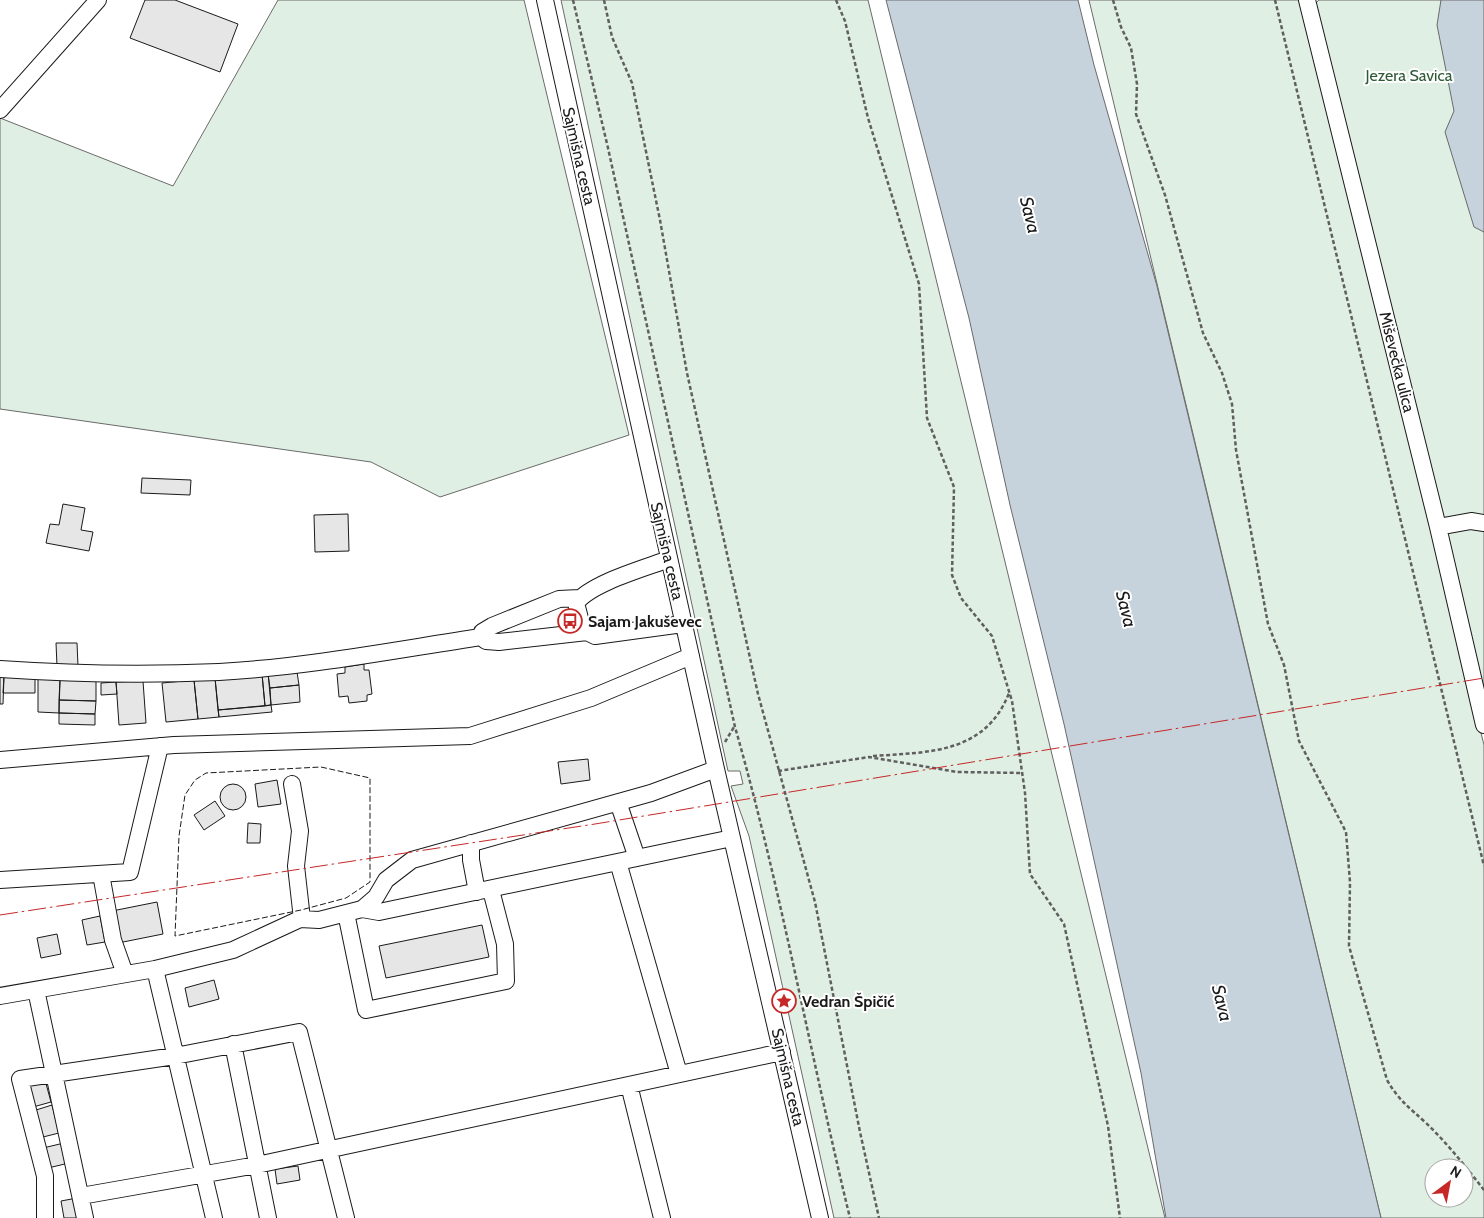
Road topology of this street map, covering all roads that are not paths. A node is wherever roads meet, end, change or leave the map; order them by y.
1 (98, 0) edge
2 (545, 0) edge
3 (1307, 0) edge
4 (0, 110) edge
5 (1484, 523) edge
6 (1438, 527) junction
7 (669, 560) junction
8 (579, 598) junction
9 (683, 624) junction
10 (587, 632) junction
11 (481, 637) junction
12 (691, 656) junction
13 (0, 669) edge
14 (1484, 725) edge
15 (160, 746) junction
16 (0, 760) edge
17 (716, 769) junction
18 (292, 784) dead end
19 (618, 802) junction
20 (732, 838) junction
21 (472, 843) junction
22 (637, 858) junction
23 (618, 862) junction
24 (101, 874) junction
25 (0, 880) edge
26 (484, 891) junction
27 (354, 911) junction
28 (302, 919) junction
29 (155, 969) junction
30 (126, 974) junction
31 (36, 990) junction
32 (0, 996) edge
33 (233, 1044) junction
34 (782, 1052) junction
35 (176, 1056) junction
36 (54, 1074) junction
37 (679, 1074) junction
38 (629, 1085) junction
39 (330, 1150) junction
40 (257, 1166) junction
41 (204, 1174) junction
42 (80, 1196) junction
43 (45, 1218) edge
44 (85, 1218) edge
45 (214, 1218) edge
46 (268, 1218) edge
47 (346, 1218) edge
48 (662, 1218) edge
49 (820, 1218) edge

1 - 4 street
2 - 7 street, Sajmišna cesta
3 - 6 street, Miševečka ulica
5 - 6 street
6 - 14 street, Miševečka ulica
7 - 8 street
7 - 9 street, Sajmišna cesta
8 - 10 street
8 - 11 street
9 - 10 street
9 - 12 street, Sajmišna cesta
10 - 11 street
11 - 13 street
12 - 15 street
12 - 17 street, Sajmišna cesta
15 - 16 street
15 - 24 street
17 - 19 street
17 - 20 street, Sajmišna cesta
18 - 28 street
19 - 21 street
19 - 22 street
20 - 22 street
20 - 34 street, Sajmišna cesta
21 - 26 street
21 - 27 street
22 - 23 street
23 - 26 street
23 - 37 street
24 - 25 street
24 - 30 street
26 - 27 street
26 - 27 street
27 - 28 street
28 - 29 street
29 - 30 street
29 - 35 street
30 - 31 street
31 - 32 street
31 - 36 street
33 - 35 street
33 - 39 street
33 - 40 street
34 - 37 street
34 - 49 street, Sajmišna cesta
35 - 36 street
35 - 41 street
36 - 42 street
36 - 43 street
37 - 38 street
38 - 39 street
38 - 48 street
39 - 40 street
39 - 47 street
40 - 41 street
40 - 46 street
41 - 42 street
41 - 45 street
42 - 44 street

